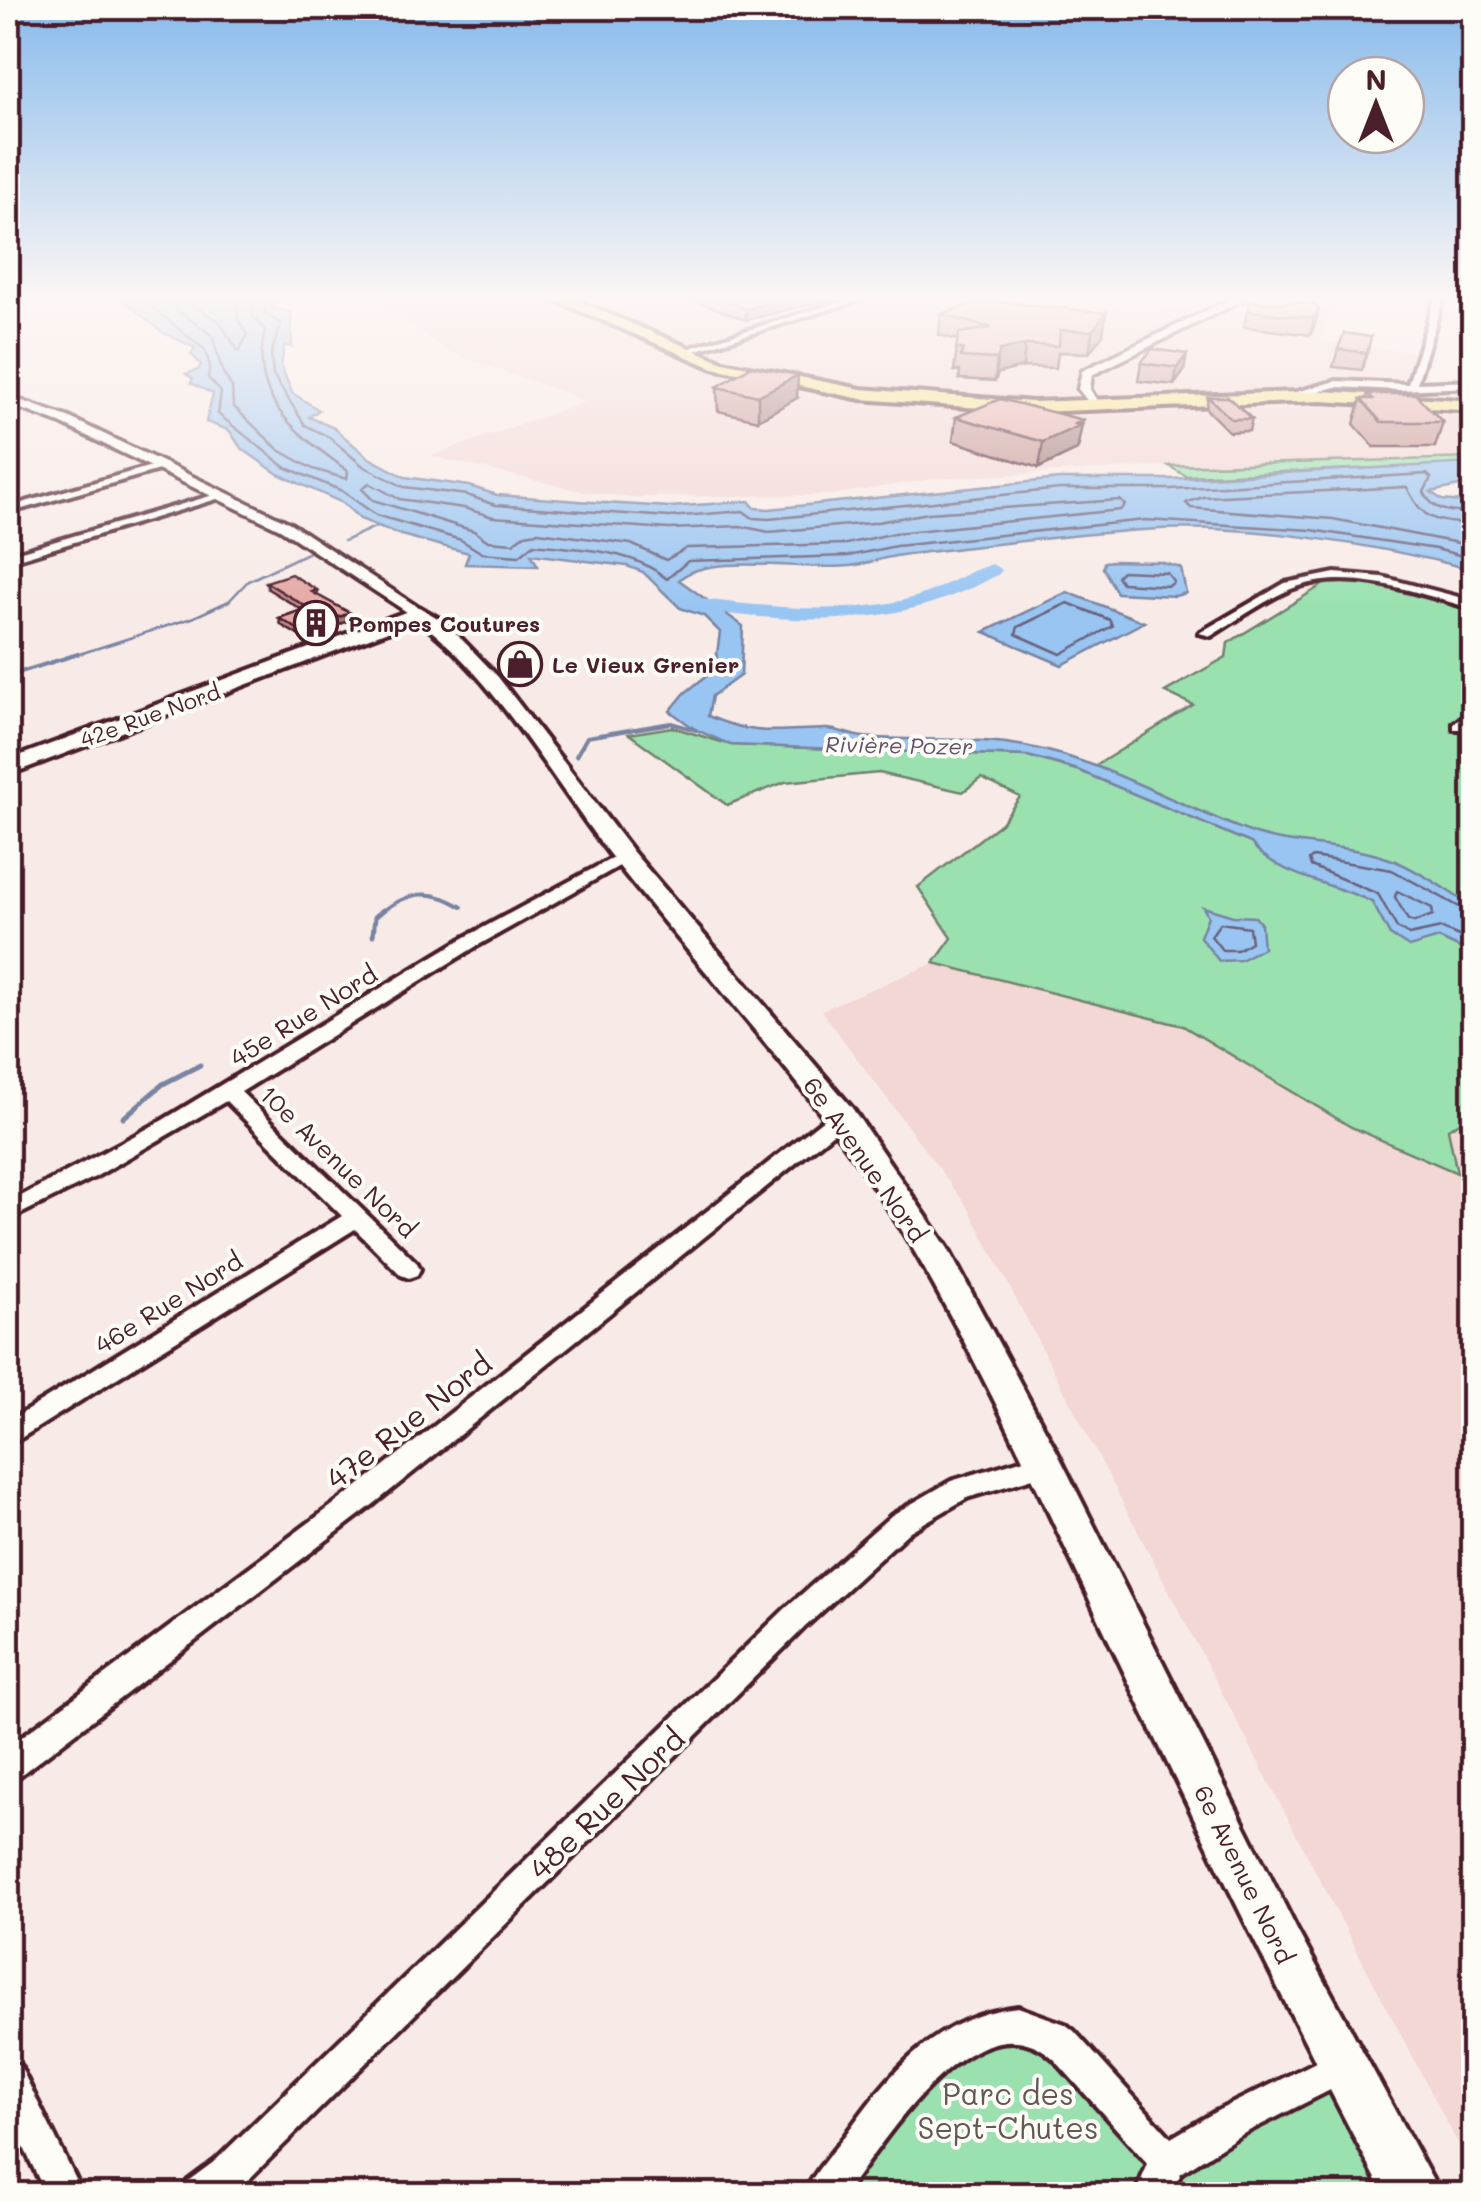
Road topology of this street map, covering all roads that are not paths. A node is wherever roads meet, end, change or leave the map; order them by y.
1 (13, 402) edge
2 (955, 402) edge
3 (1127, 402) edge
4 (1422, 402) edge
5 (1096, 403) joint
6 (1474, 406) edge
7 (162, 466) junction
8 (221, 496) junction
9 (8, 510) edge
10 (8, 559) edge
11 (1474, 605) edge
12 (416, 612) junction
13 (1206, 632) dead end
14 (292, 662) junction
15 (474, 663) junction
16 (1474, 715) edge
17 (1459, 726) dead end
18 (8, 768) edge
19 (624, 857) junction
20 (230, 1093) junction
21 (841, 1116) junction
22 (8, 1212) edge
23 (358, 1217) junction
24 (409, 1268) dead end
25 (8, 1435) edge
26 (1044, 1464) junction
27 (8, 1765) edge
28 (1342, 2066) junction
29 (8, 2078) edge
30 (1168, 2160) junction
31 (64, 2194) edge
32 (202, 2194) edge
33 (823, 2194) edge
34 (1153, 2194) edge
35 (1413, 2194) edge

1 - 7 street, 6e Avenue Nord
2 - 5 main road
3 - 5 main road
4 - 6 main road
7 - 8 street, 6e Avenue Nord
7 - 9 street
8 - 10 street
8 - 12 street, 6e Avenue Nord
11 - 13 street
12 - 14 main road, 42e Rue Nord
12 - 15 main road, 6e Avenue Nord
14 - 15 main road, 42e Rue Nord
14 - 18 main road, 42e Rue Nord
15 - 19 main road, 6e Avenue Nord
16 - 17 street
19 - 20 street, 45e Rue Nord
19 - 21 main road, 6e Avenue Nord
20 - 22 street, 45e Rue Nord
20 - 23 street, 10e Avenue Nord
21 - 26 main road, 6e Avenue Nord
21 - 27 street, 47e Rue Nord
23 - 24 street, 10e Avenue Nord
23 - 25 street, 46e Rue Nord
26 - 28 main road, 6e Avenue Nord
26 - 32 street, 48e Rue Nord
28 - 30 street
28 - 35 main road, 6e Avenue Nord
29 - 31 street
30 - 33 street
30 - 34 street

